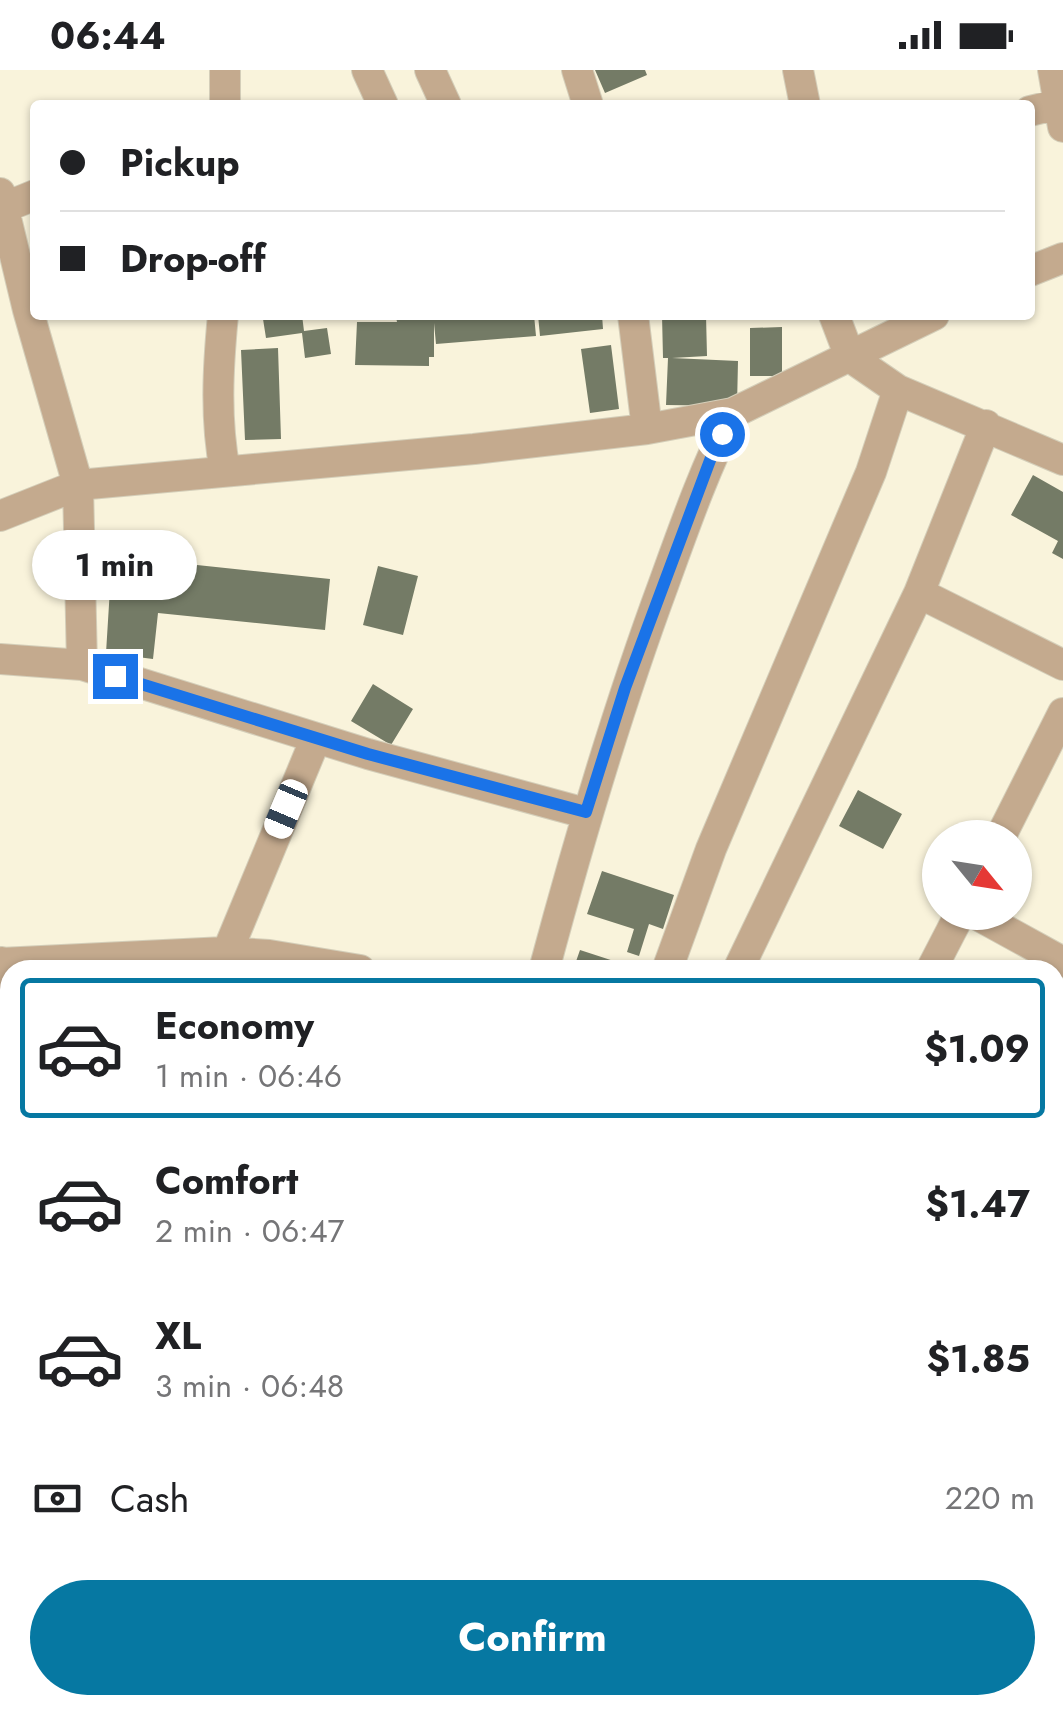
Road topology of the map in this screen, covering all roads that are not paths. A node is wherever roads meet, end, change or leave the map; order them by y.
1 (225, 70) edge
2 (367, 70) edge
3 (430, 70) edge
4 (577, 70) edge
5 (798, 70) edge
6 (1053, 70) edge
7 (224, 100) edge
8 (382, 100) edge
9 (444, 100) edge
10 (586, 100) edge
11 (804, 100) edge
12 (1051, 114) edge
13 (30, 196) edge
14 (2, 200) edge
15 (1063, 258) edge
16 (1035, 269) edge
17 (30, 317) edge
18 (31, 320) edge
19 (223, 320) edge
20 (634, 320) edge
21 (836, 320) edge
22 (924, 320) edge
23 (850, 356) junction
24 (898, 390) junction
25 (733, 414) junction
26 (986, 425) junction
27 (647, 429) junction
28 (1063, 460) edge
29 (225, 471) junction
30 (78, 486) junction
31 (0, 516) edge
32 (918, 593) junction
33 (0, 660) edge
34 (82, 665) junction
35 (1063, 665) edge
36 (1063, 713) edge
37 (316, 738) junction
38 (586, 812) junction
39 (1009, 820) edge
40 (952, 930) edge
41 (1005, 930) edge
42 (222, 960) edge
43 (229, 960) edge
44 (303, 960) edge
45 (547, 960) edge
46 (671, 960) edge
47 (743, 960) edge
48 (936, 960) edge
49 (1059, 960) edge

1 - 7 street
2 - 8 street
3 - 9 street
4 - 10 street
5 - 11 street
6 - 12 street
13 - 14 street
14 - 17 street
15 - 16 street
18 - 30 street
19 - 29 street
20 - 27 street
21 - 23 street
22 - 23 street
23 - 24 street
23 - 25 street
24 - 26 street
24 - 46 street
25 - 27 street
25 - 38 street
26 - 28 street
26 - 32 street
27 - 29 street
29 - 30 street
30 - 31 street
30 - 34 street
32 - 35 street
32 - 47 street
33 - 34 street
34 - 37 street
36 - 39 street
37 - 38 street
37 - 42 street
38 - 45 street
40 - 48 street
41 - 49 street
43 - 44 street

